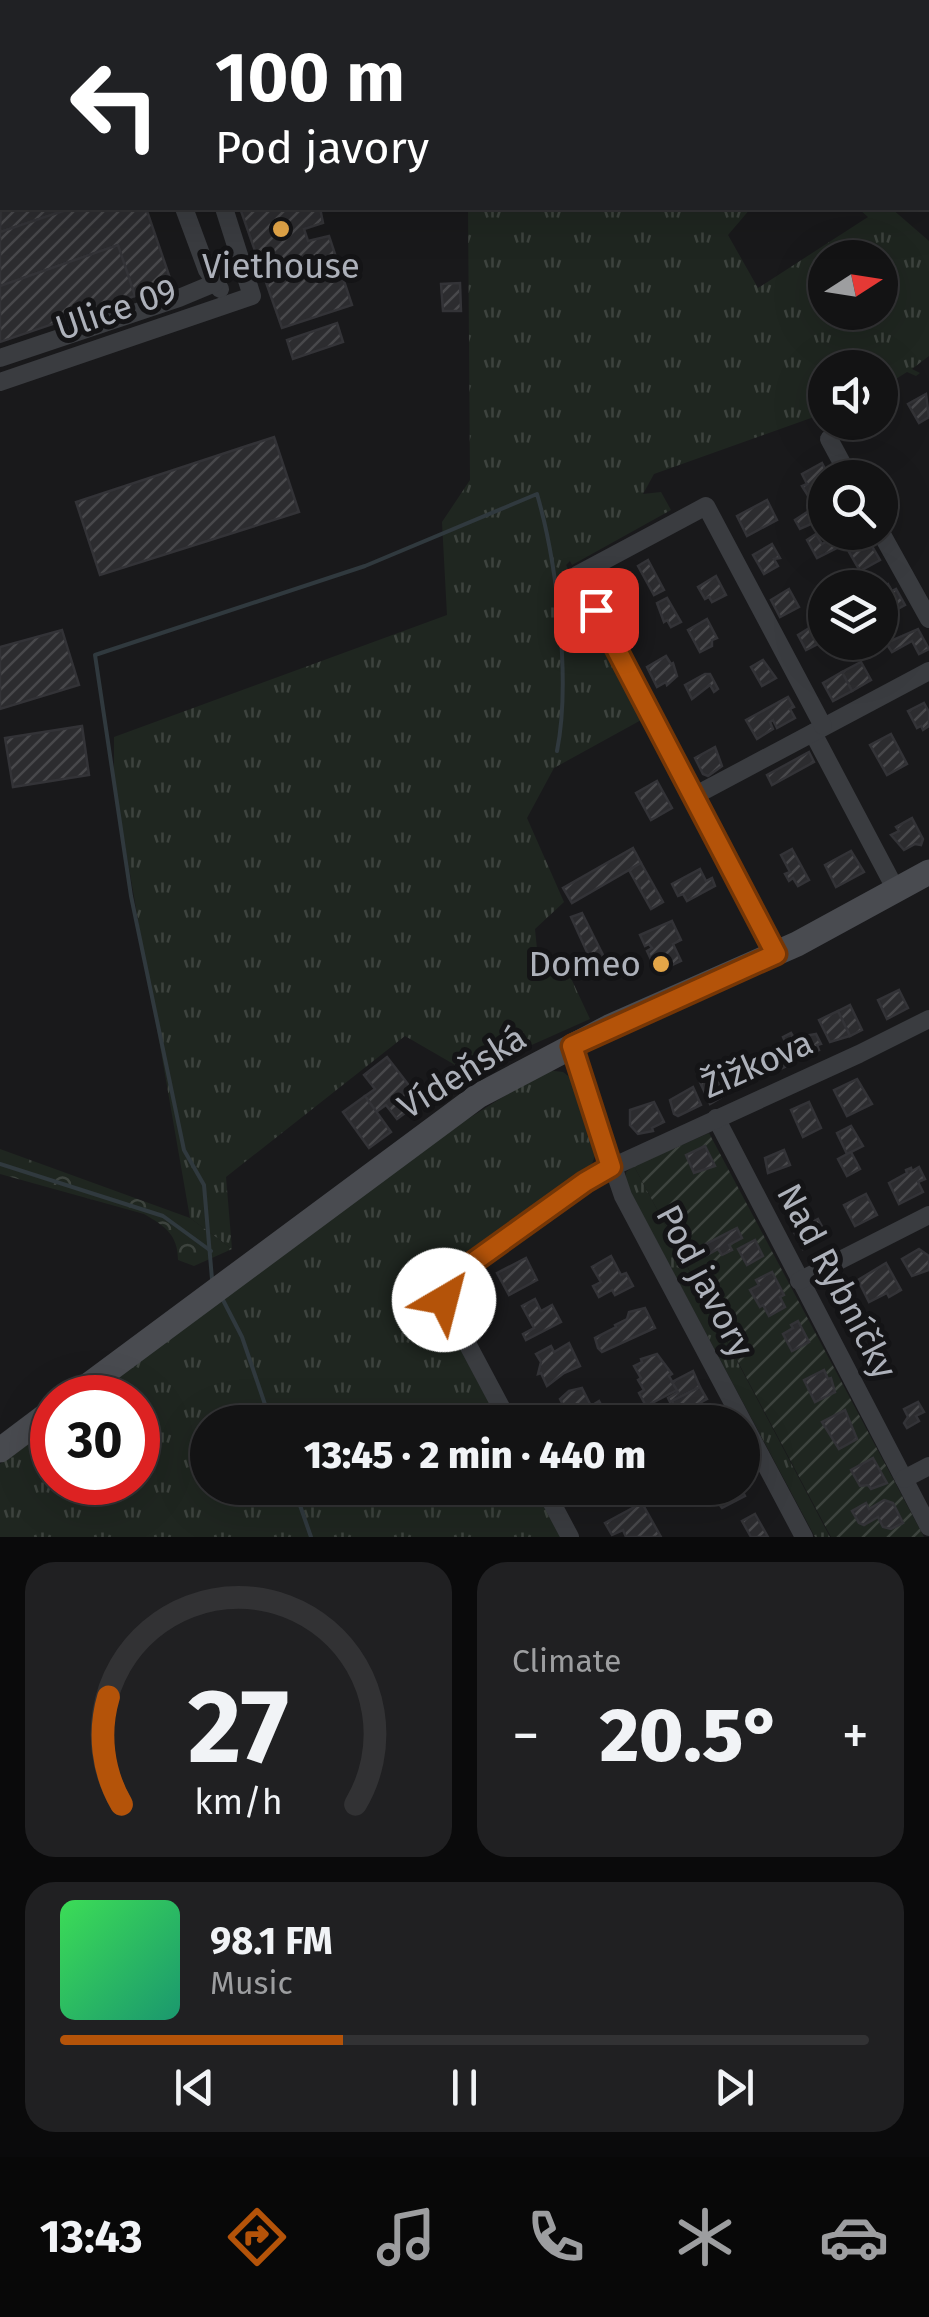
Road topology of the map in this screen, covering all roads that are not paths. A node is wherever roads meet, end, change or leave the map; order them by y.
1 (185, 210) edge
2 (225, 210) edge
3 (215, 282) junction
4 (230, 304) junction
5 (0, 358) edge
6 (0, 382) edge
7 (891, 550) edge
8 (929, 619) edge
9 (929, 671) edge
10 (818, 729) junction
11 (694, 796) junction
12 (929, 872) edge
13 (896, 890) junction
14 (776, 954) junction
15 (929, 1019) edge
16 (572, 1046) junction
17 (716, 1118) junction
18 (611, 1167) junction
19 (929, 1215) edge
20 (799, 1281) junction
21 (102, 1375) edge
22 (500, 1405) edge
23 (30, 1428) edge
24 (0, 1450) edge
25 (929, 1466) edge
26 (904, 1479) junction
27 (553, 1505) edge
28 (929, 1527) edge
29 (570, 1537) edge
30 (804, 1537) edge

1 - 3 street
2 - 4 street, Ulice 09
3 - 4 street
3 - 5 street, Ulice 09
4 - 6 street, Ulice 09
7 - 8 street
9 - 10 street
10 - 11 street
10 - 11 street
10 - 13 street
11 - 14 street
12 - 13 main road, Vídeňská
13 - 14 main road, Vídeňská
14 - 16 main road, Vídeňská
15 - 17 street, Žižkova
16 - 18 street, Pod javory
16 - 21 main road, Vídeňská
17 - 18 street, Žižkova
17 - 20 street, Nad Rybníčky
18 - 22 street, Žižkova
18 - 30 street, Pod javory
19 - 20 street
20 - 26 street, Nad Rybníčky
23 - 24 main road
25 - 26 street
26 - 28 street, Nad Rybníčky
27 - 29 street

